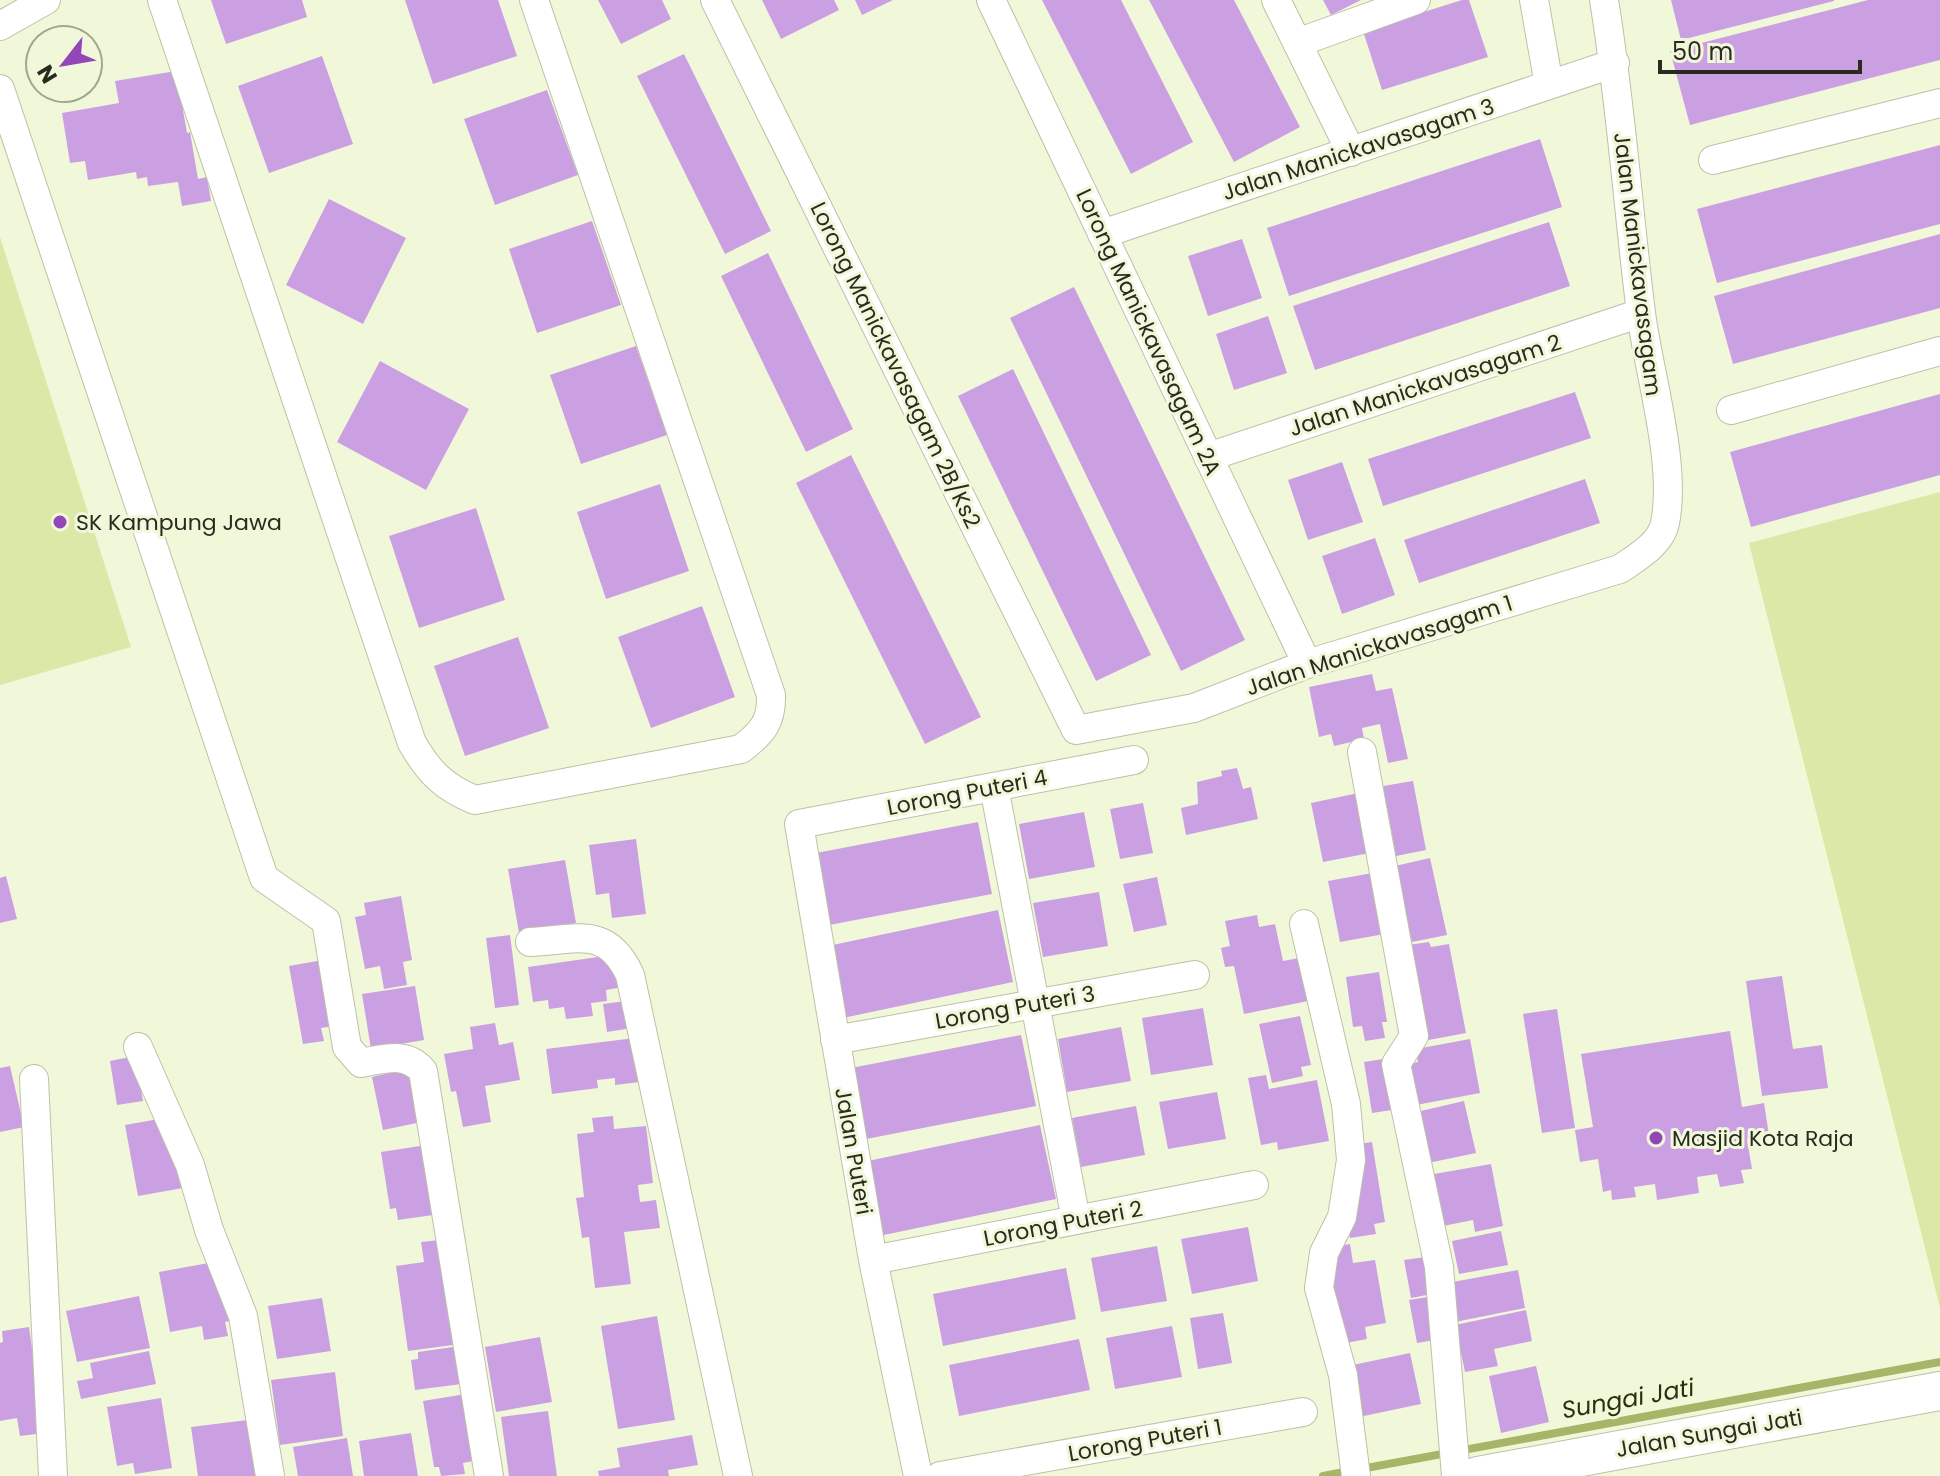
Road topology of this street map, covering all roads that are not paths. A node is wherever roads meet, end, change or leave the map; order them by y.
1 (46, 0) edge
2 (162, 0) edge
3 (534, 0) edge
4 (715, 0) edge
5 (991, 0) edge
6 (1276, 0) edge
7 (1416, 0) edge
8 (1534, 0) edge
9 (1604, 0) edge
10 (0, 26) edge
11 (1297, 43) junction
12 (1615, 63) junction
13 (1549, 85) junction
14 (0, 89) edge
15 (1940, 103) edge
16 (1351, 152) junction
17 (1713, 160) dead end
18 (1102, 234) junction
19 (1641, 313) junction
20 (1940, 351) edge
21 (1731, 410) dead end
22 (1208, 457) junction
23 (1664, 527) joint
24 (1307, 664) junction
25 (1076, 730) joint
26 (1362, 752) dead end
27 (1134, 760) dead end
28 (994, 787) junction
29 (799, 824) joint
30 (1304, 924) dead end
31 (530, 942) dead end
32 (1195, 975) dead end
33 (1036, 1004) junction
34 (835, 1040) junction
35 (138, 1047) dead end
36 (34, 1079) dead end
37 (1254, 1185) dead end
38 (1076, 1220) junction
39 (873, 1260) junction
40 (1940, 1391) edge
41 (1303, 1412) dead end
42 (1460, 1463) edge
43 (1355, 1467) edge
44 (1574, 1467) edge
45 (53, 1476) edge
46 (270, 1476) edge
47 (489, 1476) edge
48 (738, 1476) edge
49 (918, 1476) edge
50 (940, 1476) edge

1 - 10 street
2 - 3 street
4 - 25 street, Lorong Manickavasagam 2B/Ks2
5 - 18 street, Lorong Manickavasagam 2A
6 - 11 street
7 - 11 street
8 - 13 street
9 - 12 street, Jalan Manickavasagam
11 - 16 street
12 - 13 street, Jalan Manickavasagam 3
12 - 19 street, Jalan Manickavasagam
13 - 16 street, Jalan Manickavasagam 3
14 - 47 street
15 - 17 street
16 - 18 street, Jalan Manickavasagam 3
18 - 22 street, Lorong Manickavasagam 2A
19 - 22 street, Jalan Manickavasagam 2
19 - 23 street, Jalan Manickavasagam
20 - 21 street
22 - 24 street, Lorong Manickavasagam 2A
23 - 24 street, Jalan Manickavasagam 1
24 - 25 street, Jalan Manickavasagam 1
26 - 42 street
27 - 28 street, Lorong Puteri 4
28 - 29 street, Lorong Puteri 4
28 - 33 street
29 - 34 street, Jalan Puteri
30 - 43 street
31 - 48 street
32 - 33 street, Lorong Puteri 3
33 - 34 street, Lorong Puteri 3
33 - 38 street
34 - 39 street, Jalan Puteri
35 - 46 street
36 - 45 street
37 - 38 street, Lorong Puteri 2
38 - 39 street, Lorong Puteri 2
39 - 49 street, Jalan Puteri
40 - 44 main road, Jalan Sungai Jati
41 - 50 street, Lorong Puteri 1
42 - 44 main road, Jalan Sungai Jati

